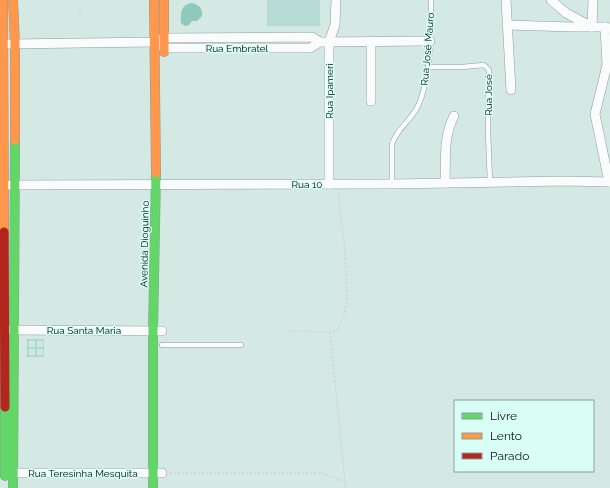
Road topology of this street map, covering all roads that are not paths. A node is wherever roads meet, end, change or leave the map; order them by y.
1 (3, 0) edge
2 (13, 0) edge
3 (154, 0) edge
4 (164, 0) edge
5 (336, 0) edge
6 (431, 0) edge
7 (506, 0) edge
8 (551, 0) edge
9 (593, 0) edge
10 (507, 25) junction
11 (592, 27) junction
12 (607, 28) edge
13 (430, 41) junction
14 (154, 42) junction
15 (324, 42) junction
16 (371, 42) junction
17 (164, 43) junction
18 (4, 44) junction
19 (15, 44) junction
20 (428, 67) junction
21 (510, 90) dead end
22 (371, 102) dead end
23 (454, 116) dead end
24 (490, 182) junction
25 (609, 182) edge
26 (445, 183) junction
27 (333, 184) junction
28 (392, 184) junction
29 (4, 185) junction
30 (14, 185) junction
31 (160, 185) junction
32 (163, 285) dead end
33 (159, 328) junction
34 (10, 330) junction
35 (241, 345) dead end
36 (162, 349) joint
37 (162, 398) dead end
38 (9, 473) junction
39 (157, 473) junction
40 (4, 488) edge
41 (13, 488) edge
42 (153, 488) edge
43 (162, 488) edge

1 - 18 main road
2 - 19 main road
3 - 14 main road, Avenida Dioguinho
4 - 17 main road, Avenida Dioguinho
5 - 15 street, Rua Ipameri
6 - 13 lane, Rua José Mauro
7 - 10 street
8 - 11 street
9 - 11 street
10 - 11 street
10 - 21 street
11 - 12 street
12 - 25 street
13 - 16 street, Rua Embratel
13 - 20 lane, Rua José Mauro
14 - 17 street
14 - 19 street
14 - 31 main road, Avenida Dioguinho
15 - 16 street, Rua Embratel
15 - 17 street, Rua Embratel
15 - 27 street, Rua Ipameri
16 - 22 street
17 - 31 main road, Avenida Dioguinho
18 - 19 street
18 - 29 main road
19 - 30 main road
20 - 24 lane, Rua José
20 - 28 lane, Rua José Mauro
23 - 26 street
24 - 25 street, Rua 10
24 - 26 street, Rua 10
26 - 28 street, Rua 10
27 - 28 street, Rua 10
27 - 31 street, Rua 10
29 - 30 street, Rua 10
29 - 34 main road
30 - 31 street, Rua 10
30 - 34 main road
31 - 32 main road, Avenida Dioguinho
31 - 33 main road, Avenida Dioguinho
33 - 34 street, Rua Santa Maria
33 - 36 main road, Avenida Dioguinho
33 - 39 main road, Avenida Dioguinho
34 - 38 main road
35 - 36 lane
37 - 39 main road, Avenida Dioguinho
38 - 39 street, Rua Teresinha Mesquita
38 - 40 main road
38 - 41 main road
39 - 42 main road, Avenida Dioguinho
39 - 43 main road, Avenida Dioguinho

